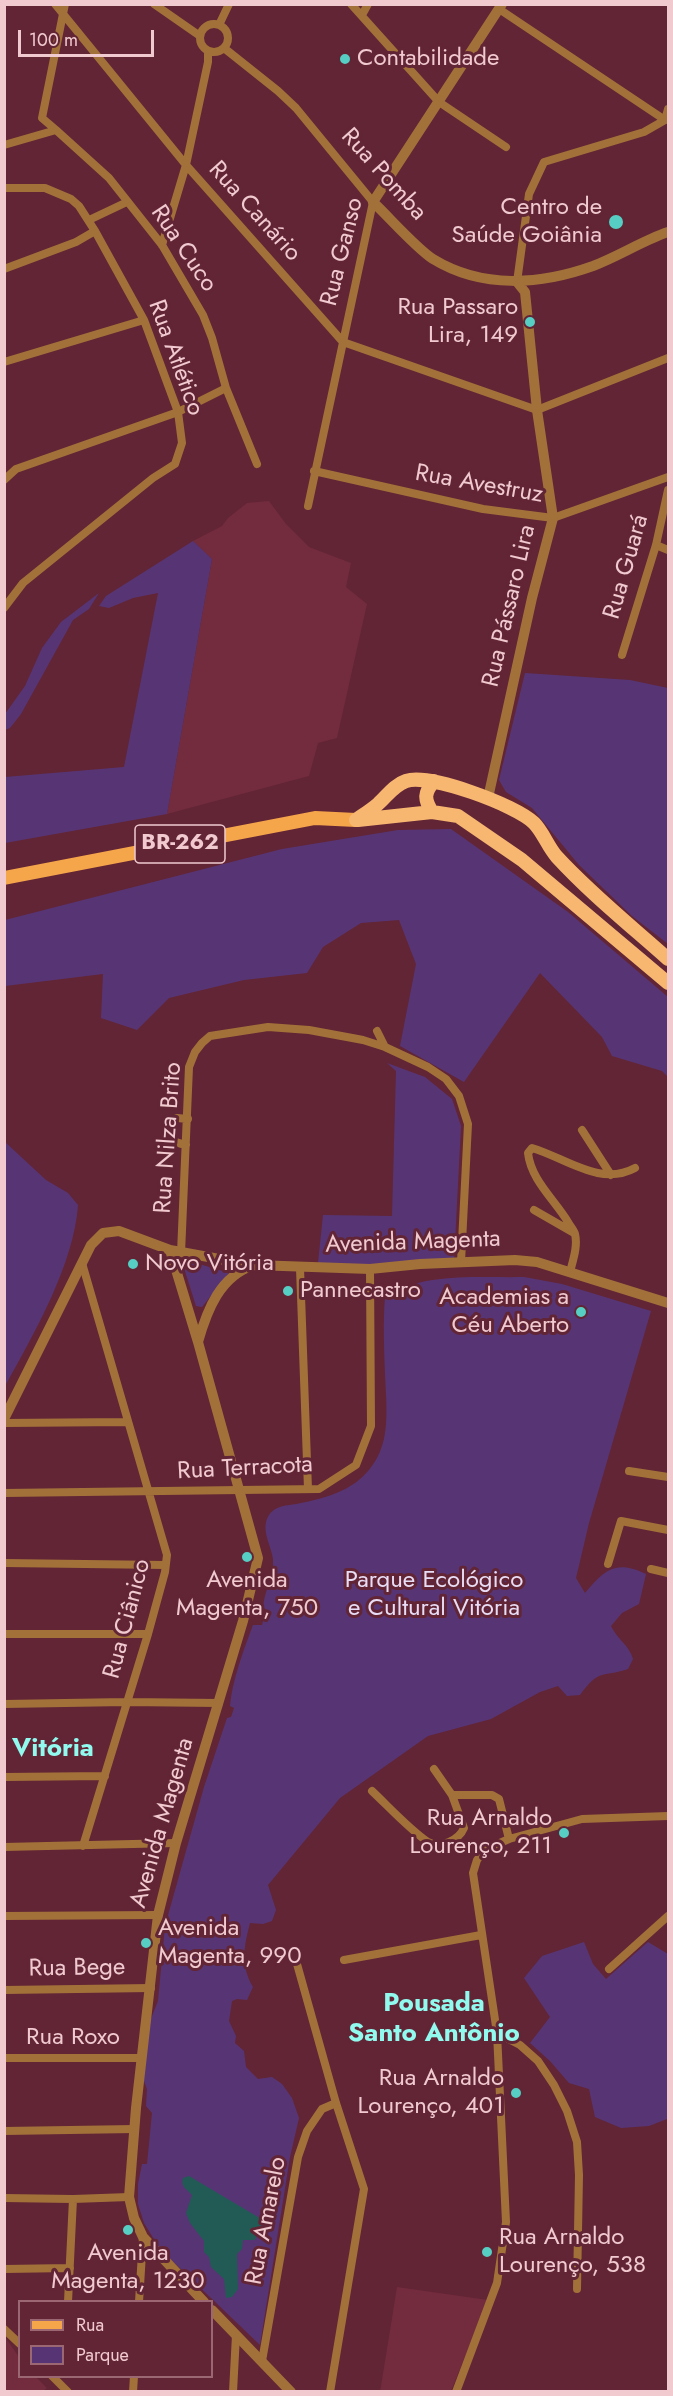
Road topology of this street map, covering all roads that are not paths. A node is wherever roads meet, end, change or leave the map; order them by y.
1 (55, 4) edge
2 (154, 4) edge
3 (229, 4) edge
4 (351, 4) edge
5 (368, 4) edge
6 (500, 7) edge
7 (64, 8) edge
8 (362, 15) junction
9 (219, 25) junction
10 (200, 36) junction
11 (224, 48) junction
12 (208, 51) junction
13 (439, 102) junction
14 (669, 109) edge
15 (665, 120) junction
16 (56, 130) junction
17 (4, 145) edge
18 (506, 147) dead end
19 (186, 165) junction
20 (4, 188) edge
21 (127, 202) junction
22 (373, 202) junction
23 (89, 220) junction
24 (95, 231) junction
25 (669, 232) edge
26 (162, 245) junction
27 (4, 269) edge
28 (517, 282) junction
29 (144, 320) junction
30 (343, 342) junction
31 (669, 358) edge
32 (4, 362) edge
33 (226, 388) junction
34 (537, 410) junction
35 (178, 412) junction
36 (257, 464) dead end
37 (314, 471) junction
38 (669, 477) edge
39 (4, 480) edge
40 (669, 490) edge
41 (308, 506) dead end
42 (553, 518) junction
43 (656, 545) junction
44 (669, 550) edge
45 (4, 608) edge
46 (622, 655) dead end
47 (434, 781) junction
48 (488, 798) junction
49 (432, 812) junction
50 (356, 820) junction
51 (4, 878) edge
52 (669, 959) edge
53 (669, 983) edge
54 (377, 1031) dead end
55 (385, 1047) junction
56 (188, 1119) junction
57 (582, 1130) dead end
58 (186, 1145) junction
59 (636, 1168) dead end
60 (611, 1175) junction
61 (534, 1210) dead end
62 (575, 1233) junction
63 (170, 1250) junction
64 (181, 1253) junction
65 (461, 1262) junction
66 (82, 1263) junction
67 (254, 1265) junction
68 (300, 1268) junction
69 (370, 1269) junction
70 (570, 1272) junction
71 (669, 1303) edge
72 (189, 1314) junction
73 (206, 1317) junction
74 (198, 1342) junction
75 (4, 1421) edge
76 (127, 1422) junction
77 (629, 1471) dead end
78 (669, 1477) edge
79 (239, 1489) junction
80 (308, 1489) junction
81 (148, 1492) junction
82 (4, 1493) edge
83 (669, 1530) edge
84 (4, 1563) edge
85 (609, 1564) dead end
86 (165, 1565) junction
87 (651, 1569) dead end
88 (669, 1573) edge
89 (148, 1634) junction
90 (4, 1635) edge
91 (126, 1701) junction
92 (219, 1703) junction
93 (4, 1704) edge
94 (434, 1769) dead end
95 (105, 1776) junction
96 (4, 1777) edge
97 (372, 1791) dead end
98 (452, 1796) junction
99 (669, 1816) edge
100 (509, 1839) junction
101 (176, 1843) junction
102 (83, 1846) junction
103 (4, 1847) edge
104 (158, 1915) junction
105 (4, 1916) edge
106 (669, 1916) edge
107 (481, 1935) junction
108 (344, 1960) dead end
109 (297, 1964) dead end
110 (609, 1969) dead end
111 (151, 1988) junction
112 (4, 1990) edge
113 (497, 2033) junction
114 (4, 2058) edge
115 (142, 2058) junction
116 (336, 2103) junction
117 (135, 2129) junction
118 (4, 2131) edge
119 (129, 2197) junction
120 (4, 2198) edge
121 (73, 2199) junction
122 (143, 2237) junction
123 (70, 2268) junction
124 (4, 2269) edge
125 (577, 2289) dead end
126 (68, 2300) edge
127 (139, 2300) edge
128 (203, 2300) edge
129 (213, 2311) edge
130 (4, 2329) edge
131 (236, 2335) junction
132 (18, 2342) edge
133 (262, 2361) junction
134 (54, 2378) edge
135 (65, 2389) edge
136 (233, 2391) edge
137 (291, 2391) edge
138 (330, 2391) edge
139 (456, 2391) edge

1 - 7 street, Rua Canário
2 - 10 street
3 - 9 street
4 - 8 street
5 - 8 street
6 - 13 street, Rua Ganso
6 - 15 street
7 - 16 street
7 - 19 street, Rua Canário
8 - 13 street
9 - 10 street
9 - 11 street
10 - 12 street
11 - 12 street
11 - 22 street, Rua Pomba
12 - 19 street
13 - 18 street
13 - 22 street, Rua Ganso
14 - 15 street
15 - 28 street
16 - 17 street
16 - 21 street, Rua Cuco
19 - 26 street
19 - 30 street, Rua Canário
20 - 23 street, Rua Atlético
21 - 23 street
21 - 26 street, Rua Cuco
22 - 28 street, Rua Pomba
22 - 30 street, Rua Ganso
23 - 24 street, Rua Atlético
24 - 27 street
24 - 29 street, Rua Atlético
25 - 28 street, Rua Pomba
26 - 33 street, Rua Cuco
28 - 34 street, Rua Pássaro Lira
29 - 32 street
29 - 35 street, Rua Atlético
30 - 34 street, Rua Canário
30 - 37 street, Rua Ganso
31 - 34 street
33 - 35 street
33 - 36 street, Rua Cuco
34 - 42 street, Rua Pássaro Lira
35 - 39 street
35 - 45 street, Rua Atlético
37 - 41 street, Rua Ganso
37 - 42 street, Rua Avestruz
38 - 42 street, Rua Avestruz
40 - 43 street, Rua Guará
42 - 48 street, Rua Pássaro Lira
43 - 44 street
43 - 46 street, Rua Guará
47 - 48 highway
47 - 49 highway
47 - 50 highway
48 - 52 highway
49 - 50 highway, BR-262
49 - 53 highway, BR-262
50 - 51 main road, BR-262
54 - 55 street
55 - 56 street, Rua Nilza Brito
55 - 65 street, Rua Nilza Brito
56 - 58 street, Rua Nilza Brito
56 - 58 street
57 - 60 street
58 - 64 street, Rua Nilza Brito
59 - 60 street
60 - 62 street
61 - 62 street
62 - 70 street
63 - 64 street, Avenida Magenta
63 - 66 street, Avenida Magenta
63 - 72 street, Avenida Magenta
64 - 67 street, Avenida Magenta
65 - 69 street, Avenida Magenta
65 - 70 street, Avenida Magenta
66 - 75 street
66 - 76 street, Rua Ciânico
67 - 68 street, Avenida Magenta
67 - 73 street
68 - 69 street, Avenida Magenta
68 - 80 street
69 - 80 street, Rua Terracota
70 - 71 street, Avenida Magenta
72 - 73 street
72 - 74 street, Avenida Magenta
73 - 74 street
74 - 79 street, Avenida Magenta
75 - 76 street
76 - 81 street, Rua Ciânico
77 - 78 street
79 - 80 street, Rua Terracota
79 - 81 street, Rua Terracota
79 - 92 street, Avenida Magenta
81 - 82 street, Rua Terracota
81 - 86 street, Rua Ciânico
83 - 85 street
84 - 86 street
86 - 89 street, Rua Ciânico
87 - 88 street
89 - 90 street
89 - 91 street, Rua Ciânico
91 - 92 street
91 - 93 street
91 - 95 street, Rua Ciânico
92 - 101 street, Avenida Magenta
94 - 98 street
95 - 96 street
95 - 102 street, Rua Ciânico
97 - 98 street
98 - 100 street
99 - 100 street
100 - 107 street
101 - 102 street
101 - 104 street, Avenida Magenta
102 - 103 street
104 - 105 street
104 - 111 street, Avenida Magenta
106 - 110 street
107 - 108 street
107 - 113 street
109 - 116 street
111 - 112 street, Rua Bege
111 - 115 street, Avenida Magenta
113 - 125 street
113 - 139 street
114 - 115 street, Rua Roxo
115 - 117 street, Avenida Magenta
116 - 133 street, Rua Amarelo
116 - 138 street
117 - 118 street
117 - 119 street, Avenida Magenta
119 - 121 street
119 - 122 street, Avenida Magenta
120 - 121 street
121 - 123 street
122 - 127 street
122 - 128 street, Avenida Magenta
123 - 124 street
123 - 126 street
129 - 131 street
130 - 132 street
131 - 133 street
131 - 136 street
133 - 137 street
134 - 135 street

